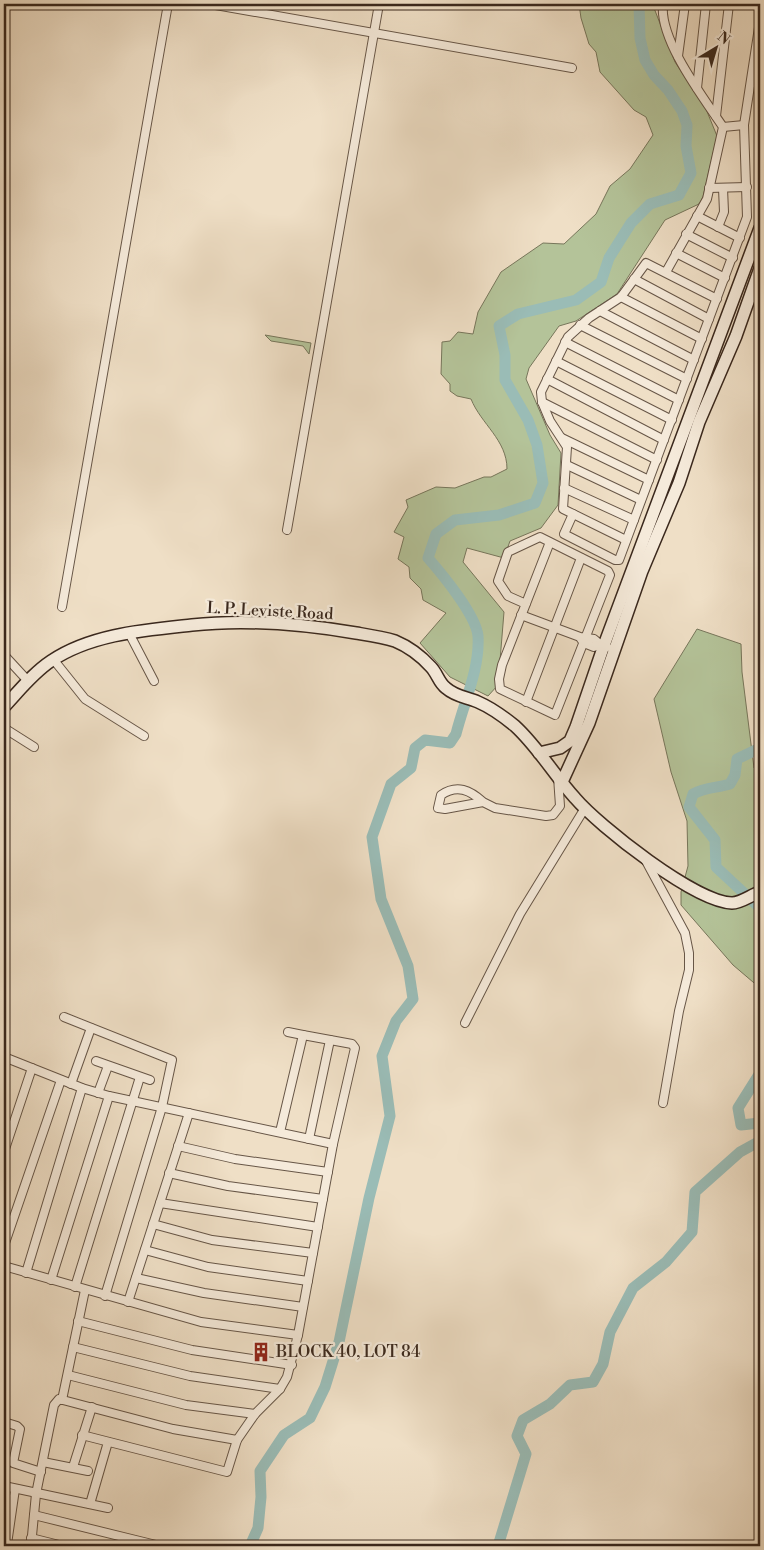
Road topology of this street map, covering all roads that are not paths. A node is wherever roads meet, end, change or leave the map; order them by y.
1 (168, 4) edge
2 (210, 4) edge
3 (379, 4) edge
4 (663, 4) edge
5 (685, 4) edge
6 (706, 4) edge
7 (729, 4) edge
8 (760, 21) edge
9 (374, 32) junction
10 (678, 56) junction
11 (572, 68) dead end
12 (697, 88) junction
13 (716, 116) junction
14 (744, 125) junction
15 (723, 127) junction
16 (747, 187) junction
17 (709, 188) junction
18 (723, 188) junction
19 (697, 216) junction
20 (718, 227) junction
21 (760, 228) edge
22 (686, 234) junction
23 (740, 238) junction
24 (676, 253) junction
25 (733, 258) junction
26 (760, 268) edge
27 (666, 272) junction
28 (634, 279) junction
29 (724, 281) junction
30 (737, 288) junction
31 (751, 294) junction
32 (621, 297) junction
33 (717, 299) junction
34 (600, 310) junction
35 (710, 320) junction
36 (580, 325) junction
37 (702, 339) junction
38 (566, 342) junction
39 (694, 360) junction
40 (556, 361) junction
41 (547, 379) junction
42 (687, 379) junction
43 (679, 400) junction
44 (542, 402) junction
45 (672, 420) junction
46 (560, 437) junction
47 (664, 440) junction
48 (657, 460) junction
49 (567, 465) junction
50 (649, 480) junction
51 (564, 488) junction
52 (641, 500) junction
53 (573, 514) junction
54 (634, 520) junction
55 (287, 530) dead end
56 (626, 540) junction
57 (550, 542) junction
58 (581, 558) junction
59 (526, 604) junction
60 (62, 607) dead end
61 (521, 615) junction
62 (554, 627) junction
63 (129, 633) junction
64 (583, 639) junction
65 (606, 646) junction
66 (4, 655) edge
67 (53, 659) junction
68 (28, 681) junction
69 (154, 681) dead end
70 (526, 702) junction
71 (4, 707) edge
72 (4, 728) edge
73 (144, 736) dead end
74 (575, 743) junction
75 (34, 747) dead end
76 (539, 753) junction
77 (560, 780) junction
78 (482, 802) junction
79 (585, 808) junction
80 (643, 855) junction
81 (758, 892) edge
82 (64, 1017) dead end
83 (465, 1023) dead end
84 (91, 1028) junction
85 (288, 1032) dead end
86 (303, 1035) junction
87 (330, 1040) junction
88 (4, 1059) edge
89 (96, 1061) dead end
90 (108, 1066) junction
91 (32, 1068) junction
92 (140, 1077) junction
93 (61, 1080) junction
94 (150, 1080) dead end
95 (71, 1084) junction
96 (82, 1088) junction
97 (98, 1093) junction
98 (109, 1096) junction
99 (134, 1101) junction
100 (663, 1103) dead end
101 (162, 1107) junction
102 (188, 1113) junction
103 (280, 1132) junction
104 (309, 1138) junction
105 (333, 1144) junction
106 (178, 1146) junction
107 (4, 1152) edge
108 (328, 1172) junction
109 (169, 1173) junction
110 (323, 1199) junction
111 (160, 1203) junction
112 (153, 1224) junction
113 (318, 1227) junction
114 (4, 1246) edge
115 (145, 1250) junction
116 (313, 1254) junction
117 (4, 1266) edge
118 (26, 1273) junction
119 (136, 1278) junction
120 (51, 1280) junction
121 (308, 1281) junction
122 (75, 1287) junction
123 (85, 1290) junction
124 (105, 1296) junction
125 (128, 1302) junction
126 (303, 1307) junction
127 (78, 1320) junction
128 (298, 1335) junction
129 (73, 1347) junction
130 (292, 1365) junction
131 (68, 1375) junction
132 (280, 1389) junction
133 (62, 1400) junction
134 (92, 1407) junction
135 (255, 1414) junction
136 (4, 1422) edge
137 (82, 1436) junction
138 (238, 1440) junction
139 (108, 1442) junction
140 (43, 1462) junction
141 (73, 1467) junction
142 (88, 1471) dead end
143 (41, 1472) junction
144 (4, 1486) edge
145 (15, 1489) junction
146 (36, 1494) junction
147 (90, 1504) junction
148 (108, 1508) dead end
149 (8, 1512) edge
150 (34, 1515) junction
151 (6, 1534) edge
152 (31, 1542) edge
153 (8, 1544) dead end
154 (63, 1546) edge
155 (160, 1546) edge

1 - 60 street
2 - 9 street
3 - 9 street
4 - 10 street
5 - 10 street
6 - 12 street
7 - 13 street
8 - 14 street
9 - 11 street
9 - 55 street
10 - 12 street
12 - 13 street
13 - 15 street
14 - 15 street
14 - 16 street
15 - 17 street
16 - 18 street
16 - 23 street
17 - 18 street
17 - 19 street
18 - 20 street
19 - 20 street
19 - 22 street
20 - 23 street
21 - 30 street
22 - 24 street
22 - 25 street
23 - 25 street
24 - 27 street
24 - 29 street
25 - 29 street
26 - 31 street
27 - 28 street
27 - 33 street
28 - 32 street
28 - 35 street
29 - 30 street
29 - 33 street
30 - 31 street
30 - 65 street
31 - 65 street
32 - 34 street
32 - 37 street
33 - 35 street
34 - 36 street
34 - 39 street
35 - 37 street
36 - 38 street
36 - 42 street
37 - 39 street
38 - 40 street
38 - 43 street
39 - 42 street
40 - 41 street
40 - 45 street
41 - 44 street
41 - 47 street
42 - 43 street
43 - 45 street
44 - 46 street
44 - 48 street
45 - 47 street
46 - 49 street
46 - 50 street
47 - 48 street
48 - 50 street
49 - 51 street
49 - 52 street
50 - 52 street
51 - 53 street
51 - 54 street
52 - 54 street
53 - 56 street
53 - 56 street
54 - 56 street
57 - 58 street
57 - 59 street
57 - 59 street
58 - 62 street
58 - 64 street
59 - 61 street
61 - 62 street
61 - 70 street
62 - 64 street
62 - 70 street
63 - 67 street, L. P. Leviste Road
63 - 69 street
63 - 76 street, L. P. Leviste Road
64 - 65 street
64 - 70 street
65 - 74 street
66 - 68 street
67 - 68 street, L. P. Leviste Road
67 - 73 street
68 - 71 street, L. P. Leviste Road
72 - 75 street
74 - 76 street
74 - 77 street
76 - 77 street, L. P. Leviste Road
77 - 78 street
77 - 79 street, L. P. Leviste Road
78 - 78 street
79 - 80 street, L. P. Leviste Road
79 - 83 street
80 - 81 street, L. P. Leviste Road
80 - 100 street
82 - 84 street
84 - 95 street
84 - 101 street
85 - 86 street
86 - 87 street
86 - 103 street
87 - 104 street
87 - 105 street
88 - 91 street
89 - 90 street
90 - 92 street
90 - 97 street
91 - 93 street
91 - 107 street
92 - 94 street
92 - 99 street
93 - 95 street
93 - 114 street
95 - 96 street
96 - 97 street
96 - 118 street
97 - 98 street
98 - 99 street
98 - 120 street
99 - 101 street
99 - 122 street
101 - 102 street
101 - 124 street
102 - 103 street
102 - 106 street
103 - 104 street
104 - 105 street
105 - 108 street
106 - 108 street
106 - 109 street
108 - 110 street
109 - 110 street
109 - 111 street
110 - 113 street
111 - 112 street
111 - 113 street
112 - 115 street
112 - 116 street
113 - 116 street
115 - 119 street
115 - 121 street
116 - 121 street
117 - 118 street
118 - 120 street
119 - 125 street
119 - 126 street
120 - 122 street
121 - 126 street
122 - 123 street
123 - 124 street
123 - 127 street
124 - 125 street
125 - 128 street
126 - 128 street
127 - 129 street
127 - 130 street
128 - 130 street
129 - 131 street
129 - 132 street
130 - 132 street
131 - 133 street
131 - 135 street
132 - 135 street
133 - 134 street
133 - 140 street
134 - 137 street
134 - 138 street
135 - 138 street
136 - 143 street
137 - 139 street
137 - 141 street
138 - 139 street
139 - 147 street
140 - 141 street
140 - 143 street
141 - 142 street
143 - 146 street
144 - 145 street
145 - 146 street
145 - 149 street
146 - 147 street
146 - 150 street
147 - 148 street
149 - 151 street
150 - 152 street
150 - 155 street
151 - 153 street
152 - 154 street

